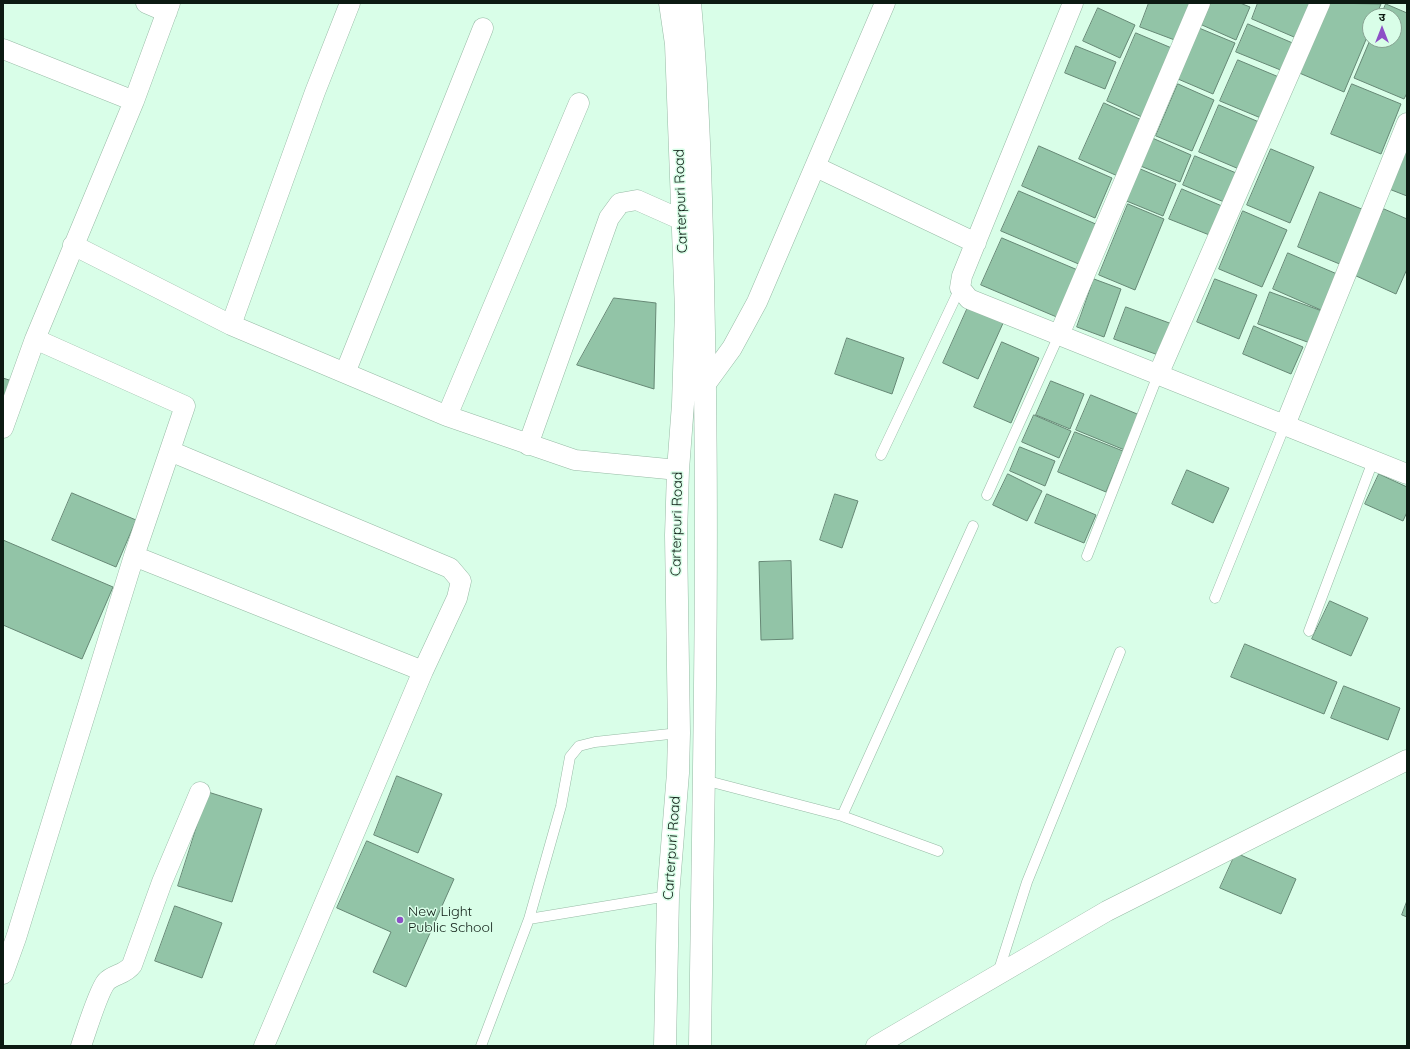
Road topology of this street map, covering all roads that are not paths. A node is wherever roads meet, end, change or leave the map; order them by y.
1 (146, 3) edge
2 (350, 3) edge
3 (670, 3) edge
4 (690, 3) edge
5 (885, 3) edge
6 (1073, 3) edge
7 (1200, 3) edge
8 (1320, 3) edge
9 (169, 7) edge
10 (483, 28) dead end
11 (3, 49) edge
12 (134, 101) junction
13 (579, 103) dead end
14 (1407, 123) edge
15 (816, 166) junction
16 (682, 220) junction
17 (976, 243) junction
18 (73, 245) junction
19 (960, 288) junction
20 (230, 325) junction
21 (1060, 335) junction
22 (35, 339) junction
23 (345, 373) junction
24 (1158, 375) junction
25 (705, 385) junction
26 (447, 416) junction
27 (1285, 425) junction
28 (3, 428) edge
29 (528, 445) junction
30 (170, 451) junction
31 (881, 456) dead end
32 (1373, 461) junction
33 (678, 470) junction
34 (1407, 474) edge
35 (987, 495) dead end
36 (973, 526) dead end
37 (134, 556) junction
38 (1087, 556) dead end
39 (1215, 598) dead end
40 (1308, 632) dead end
41 (1120, 652) dead end
42 (424, 671) junction
43 (679, 733) junction
44 (1407, 760) edge
45 (704, 780) junction
46 (200, 792) dead end
47 (842, 816) junction
48 (938, 851) dead end
49 (668, 896) junction
50 (530, 919) junction
51 (3, 974) edge
52 (997, 975) junction
53 (80, 1046) edge
54 (264, 1046) edge
55 (481, 1046) edge
56 (665, 1046) edge
57 (700, 1046) edge
58 (876, 1046) edge

1 - 9 street
2 - 20 street
3 - 16 main road, Carterpuri Road
4 - 25 main road, Carterpuri Road
5 - 15 street
6 - 17 street
7 - 21 street
8 - 24 street
9 - 12 street
10 - 23 street
11 - 12 street
12 - 18 street
13 - 26 street
14 - 27 street
15 - 17 street
15 - 25 street
16 - 29 street
16 - 33 main road, Carterpuri Road
17 - 19 street
18 - 20 street
18 - 22 street
19 - 21 street
19 - 31 lane
20 - 23 street
21 - 24 street
21 - 35 lane
22 - 28 street
22 - 30 street
23 - 26 street
24 - 27 street
24 - 38 lane
25 - 45 main road, Carterpuri Road
26 - 29 street
27 - 32 street
27 - 39 lane
29 - 33 street
30 - 37 street
30 - 42 street
32 - 34 street
32 - 40 lane
33 - 43 main road, Carterpuri Road
36 - 47 lane
37 - 42 street
37 - 51 street
41 - 52 lane
42 - 54 street
43 - 49 main road, Carterpuri Road
43 - 50 lane
44 - 52 street
45 - 47 lane
45 - 57 main road, Carterpuri Road
46 - 53 street
47 - 48 lane
49 - 50 lane
49 - 56 main road, Carterpuri Road
50 - 55 lane
52 - 58 street

